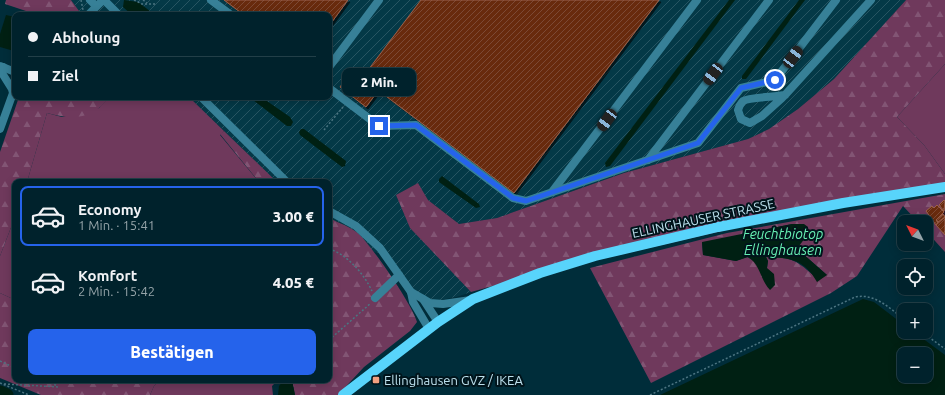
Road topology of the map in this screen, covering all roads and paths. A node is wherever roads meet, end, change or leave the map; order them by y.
1 (81, 0) edge
2 (90, 0) edge
3 (104, 0) edge
4 (134, 0) edge
5 (143, 0) edge
6 (211, 0) edge
7 (379, 0) edge
8 (697, 0) edge
9 (769, 0) edge
10 (836, 0) edge
11 (872, 0) edge
12 (147, 4) junction
13 (157, 4) dead end
14 (96, 6) junction
15 (83, 12) edge
16 (91, 12) edge
17 (116, 12) edge
18 (227, 12) edge
19 (332, 63) edge
20 (2, 67) edge
21 (12, 71) edge
22 (332, 90) edge
23 (785, 95) junction
24 (204, 100) edge
25 (344, 106) dead end
26 (0, 129) edge
27 (324, 130) dead end
28 (648, 160) junction
29 (284, 179) edge
30 (945, 187) edge
31 (552, 192) junction
32 (332, 213) edge
33 (332, 249) edge
34 (399, 274) junction
35 (411, 292) junction
36 (422, 297) junction
37 (375, 298) junction
38 (473, 299) junction
39 (897, 314) edge
40 (438, 322) junction
41 (429, 329) junction
42 (332, 337) edge
43 (931, 339) edge
44 (945, 349) edge
45 (0, 361) edge
46 (12, 367) edge
47 (0, 383) edge
48 (50, 383) edge
49 (4, 384) junction
50 (29, 395) edge
51 (343, 395) edge
52 (650, 395) edge

1 - 15 path
2 - 14 street
3 - 14 street
3 - 17 street
4 - 12 path
5 - 12 path
6 - 18 street
7 - 19 street
8 - 31 street
9 - 28 street
10 - 28 street
11 - 23 street
12 - 13 path
14 - 16 street
20 - 21 street
20 - 26 street
22 - 31 street
23 - 23 street
24 - 29 street
25 - 27 path
28 - 31 street
30 - 38 main road, ELLINGHAUSER STRASSE
32 - 34 street
33 - 37 path
34 - 35 street
34 - 37 street
35 - 36 street, ELLINGHAUSER STRASSE
35 - 41 street
36 - 38 street, ELLINGHAUSER STRASSE
36 - 40 street
37 - 42 path
38 - 40 main road, ELLINGHAUSER STRASSE
39 - 52 path
40 - 41 main road, ELLINGHAUSER STRASSE
41 - 51 main road, ELLINGHAUSER STRASSE
43 - 44 path
45 - 46 path
47 - 49 path
48 - 49 path
49 - 50 path

